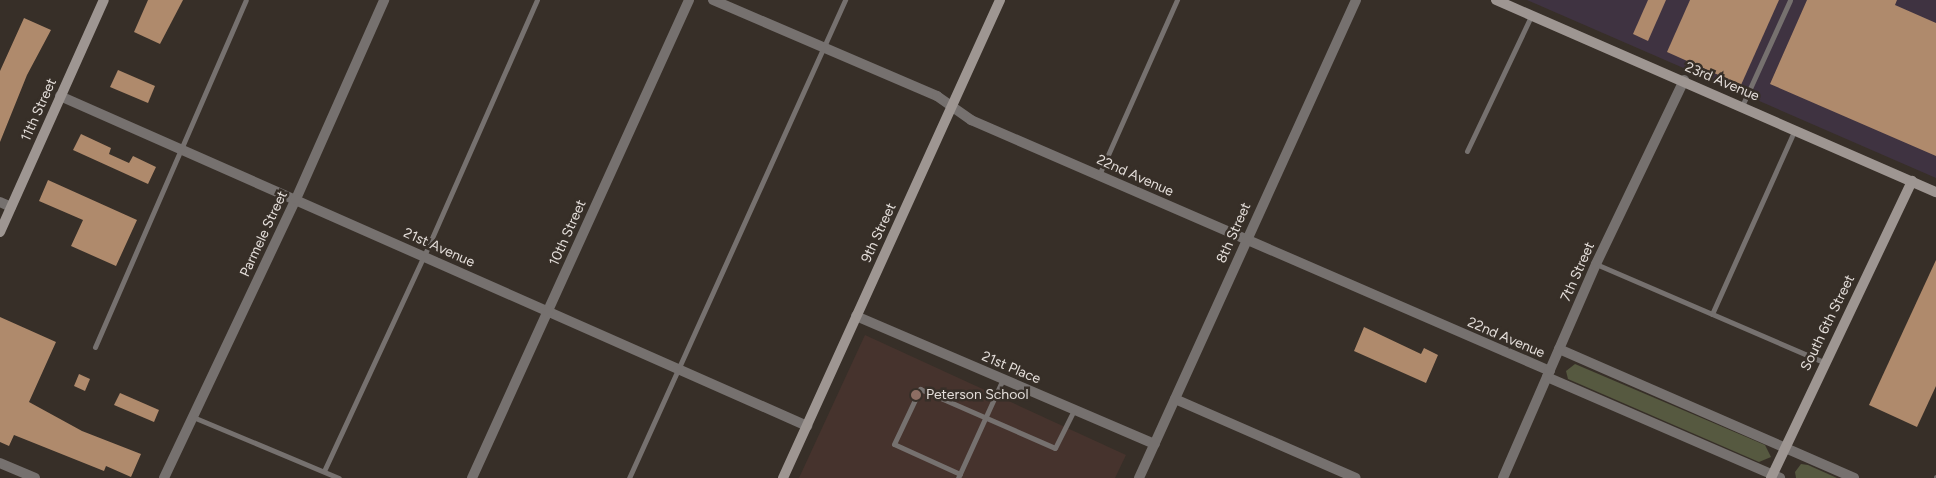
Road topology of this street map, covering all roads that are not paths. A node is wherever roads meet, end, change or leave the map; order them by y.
1 (104, 0) edge
2 (246, 0) edge
3 (384, 0) edge
4 (537, 0) edge
5 (688, 0) edge
6 (713, 0) edge
7 (845, 0) edge
8 (1000, 0) edge
9 (1177, 0) edge
10 (1356, 0) edge
11 (1496, 0) edge
12 (1790, 0) edge
13 (1531, 16) junction
14 (824, 46) junction
15 (1684, 80) junction
16 (60, 96) junction
17 (1742, 106) junction
18 (952, 107) junction
19 (1795, 129) junction
20 (183, 148) junction
21 (1467, 151) dead end
22 (1099, 175) junction
23 (1912, 181) junction
24 (1936, 192) edge
25 (296, 199) junction
26 (0, 202) edge
27 (12, 207) junction
28 (0, 232) edge
29 (1246, 241) junction
30 (424, 256) junction
31 (1596, 264) junction
32 (548, 312) junction
33 (1712, 314) junction
34 (856, 316) junction
35 (95, 347) dead end
36 (1559, 349) junction
37 (1824, 362) junction
38 (678, 369) junction
39 (1548, 374) junction
40 (1003, 379) junction
41 (1176, 399) junction
42 (1074, 410) junction
43 (193, 417) junction
44 (985, 417) junction
45 (807, 426) junction
46 (1155, 444) junction
47 (1785, 448) junction
48 (0, 463) edge
49 (324, 471) junction
50 (959, 476) edge
51 (1774, 477) edge
52 (35, 478) edge
53 (164, 478) edge
54 (339, 478) edge
55 (472, 478) edge
56 (628, 478) edge
57 (783, 478) edge
58 (1139, 478) edge
59 (1356, 478) edge
60 (1503, 478) edge
61 (1854, 478) edge

1 - 16 street, 11th Street
2 - 20 lane
3 - 25 street, Parmele Street
4 - 30 lane
5 - 32 street, 10th Street
6 - 14 street, 22nd Avenue
7 - 14 lane
8 - 18 street, 9th Street
9 - 22 lane
10 - 29 street, 8th Street
11 - 13 street, 23rd Avenue
12 - 17 lane
13 - 15 street, 23rd Avenue
13 - 21 lane
14 - 18 street, 22nd Avenue
14 - 38 lane
15 - 17 street, 23rd Avenue
15 - 31 street, 7th Street
16 - 20 street, 21st Avenue
16 - 27 street, 11th Street
17 - 19 street, 23rd Avenue
18 - 22 street, 22nd Avenue
18 - 34 street, 9th Street
19 - 23 street, 23rd Avenue
19 - 33 lane
20 - 25 street, 21st Avenue
20 - 35 lane
22 - 29 street, 22nd Avenue
23 - 24 street, 23rd Avenue
23 - 37 street, South 6th Street
25 - 30 street, 21st Avenue
25 - 43 street, Parmele Street
26 - 27 street
27 - 28 street, 11th Street
29 - 39 street, 22nd Avenue
29 - 41 street, 8th Street
30 - 32 street, 21st Avenue
30 - 49 lane
31 - 33 lane
31 - 36 street, 7th Street
32 - 38 street, 21st Avenue
32 - 55 street, 10th Street
33 - 37 lane
34 - 40 street, 21st Place
34 - 45 street, 9th Street
36 - 39 street, 7th Street
36 - 47 street, 22nd Avenue
37 - 47 street, South 6th Street
38 - 45 street, 21st Avenue
38 - 56 lane
39 - 51 street, 22nd Avenue
39 - 60 street, 7th Street
40 - 42 street, 21st Place
40 - 44 lane
41 - 46 street, 8th Street
41 - 59 street
42 - 44 lane
42 - 46 street, 21st Place
43 - 49 lane
43 - 53 street, Parmele Street
44 - 50 lane
44 - 50 lane
45 - 57 street, 9th Street
46 - 58 street, 8th Street
47 - 51 street, South 6th Street
47 - 61 street, 22nd Avenue
48 - 52 street
49 - 54 lane

